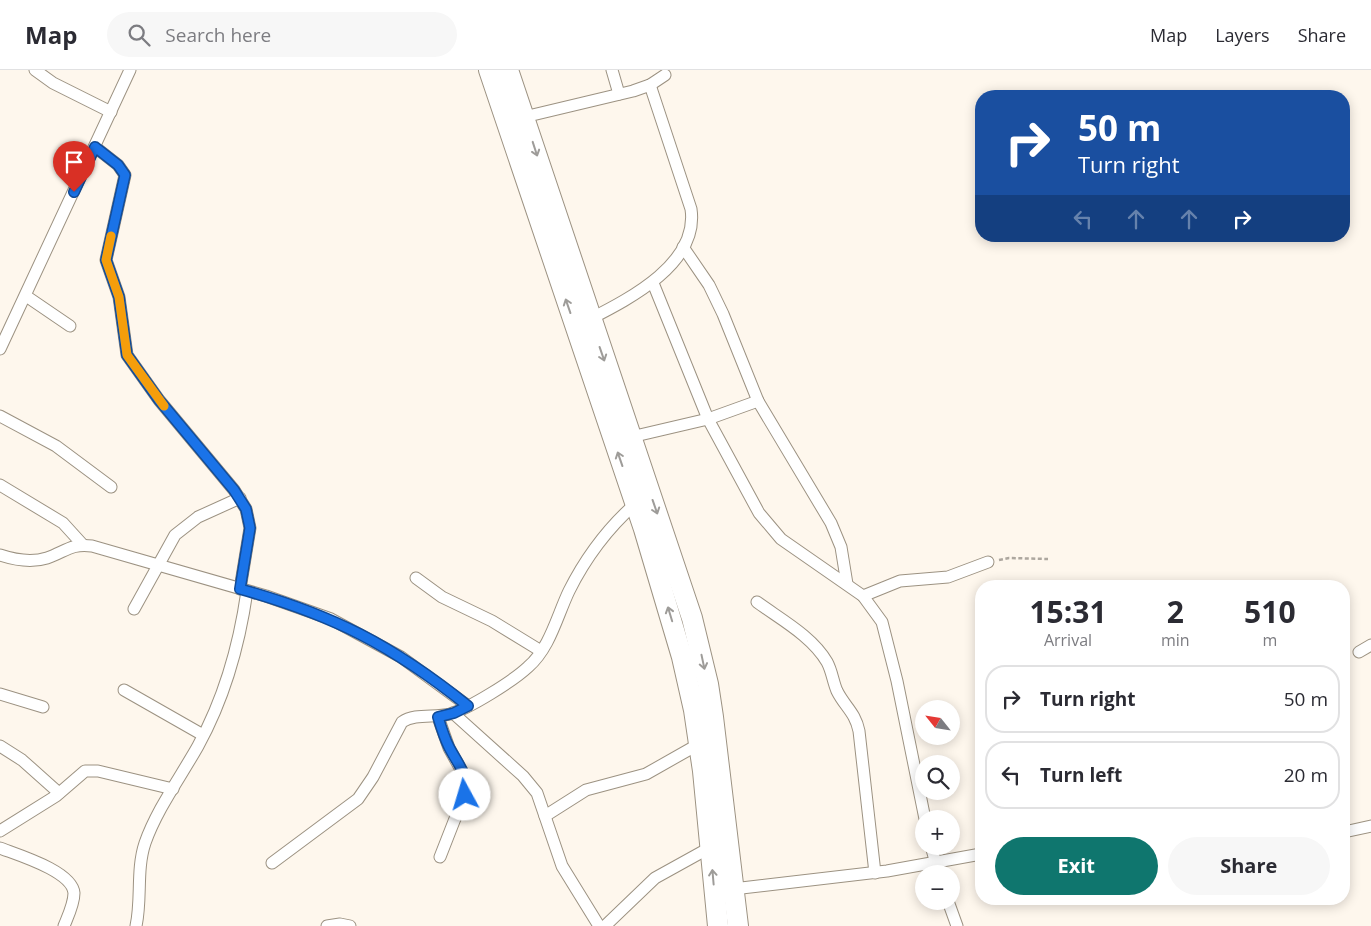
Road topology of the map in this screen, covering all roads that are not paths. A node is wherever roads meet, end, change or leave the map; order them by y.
1 (35, 70) edge
2 (130, 70) edge
3 (489, 70) edge
4 (508, 70) edge
5 (612, 70) edge
6 (665, 75) dead end
7 (650, 85) junction
8 (619, 94) junction
9 (111, 112) junction
10 (524, 116) junction
11 (95, 147) junction
12 (683, 247) junction
13 (653, 283) junction
14 (26, 296) junction
15 (590, 319) junction
16 (70, 326) dead end
17 (0, 349) edge
18 (758, 401) junction
19 (0, 416) edge
20 (708, 419) junction
21 (631, 438) junction
22 (0, 485) edge
23 (110, 487) dead end
24 (240, 498) junction
25 (635, 504) junction
26 (83, 545) junction
27 (0, 556) edge
28 (988, 562) road end
29 (156, 565) junction
30 (416, 578) dead end
31 (847, 584) junction
32 (243, 590) junction
33 (863, 596) junction
34 (757, 602) dead end
35 (134, 609) dead end
36 (1371, 645) edge
37 (541, 651) junction
38 (1359, 652) dead end
39 (124, 690) dead end
40 (0, 694) edge
41 (468, 706) junction
42 (43, 707) dead end
43 (454, 713) junction
44 (438, 717) junction
45 (203, 735) junction
46 (699, 744) junction
47 (0, 746) edge
48 (173, 789) junction
49 (59, 793) junction
50 (923, 810) edge
51 (545, 816) junction
52 (1371, 826) edge
53 (0, 831) edge
54 (1350, 831) edge
55 (711, 846) junction
56 (0, 848) edge
57 (975, 856) edge
58 (440, 857) dead end
59 (272, 863) dead end
60 (946, 865) edge
61 (915, 870) edge
62 (875, 873) junction
63 (733, 889) junction
64 (951, 910) edge
65 (64, 926) edge
66 (136, 926) edge
67 (327, 926) edge
68 (350, 926) edge
69 (599, 926) edge
70 (605, 926) edge
71 (718, 926) edge
72 (738, 926) edge
73 (957, 926) edge

1 - 9 street
2 - 9 street
25 -> 3 highway
4 - 10 highway
5 - 8 street
6 - 7 street
7 - 8 street
7 - 12 street
8 - 10 street
9 - 11 street
10 -> 15 highway
11 - 14 street
11 - 24 street
12 - 13 street
12 - 18 street
13 - 15 street
13 - 20 street
14 - 16 street
14 - 17 street
15 -> 21 highway
18 - 20 street
18 - 31 street
19 - 23 street
20 - 21 street
20 - 31 street
21 -> 63 highway
22 - 26 street
24 - 29 street
24 - 32 street
25 - 37 street
46 -> 25 highway
26 - 27 street
26 - 29 street
28 - 33 street
29 - 32 street
29 - 35 street
30 - 37 street
31 - 33 street
32 - 41 street
32 - 45 street
33 - 50 street
34 - 62 street
36 - 38 street
37 - 41 street
39 - 45 street
40 - 42 street
41 - 43 street
43 - 44 street
43 - 51 street
44 - 58 street
44 - 59 street
45 - 48 street
46 - 51 street
46 - 55 highway
47 - 49 street
48 - 49 street
48 - 66 street
49 - 53 street
51 - 69 street
52 - 54 street
55 - 70 street
71 -> 55 highway
56 - 65 street
57 - 60 street
61 - 62 street
62 - 63 street
63 - 72 highway
64 - 73 street
67 - 68 street

